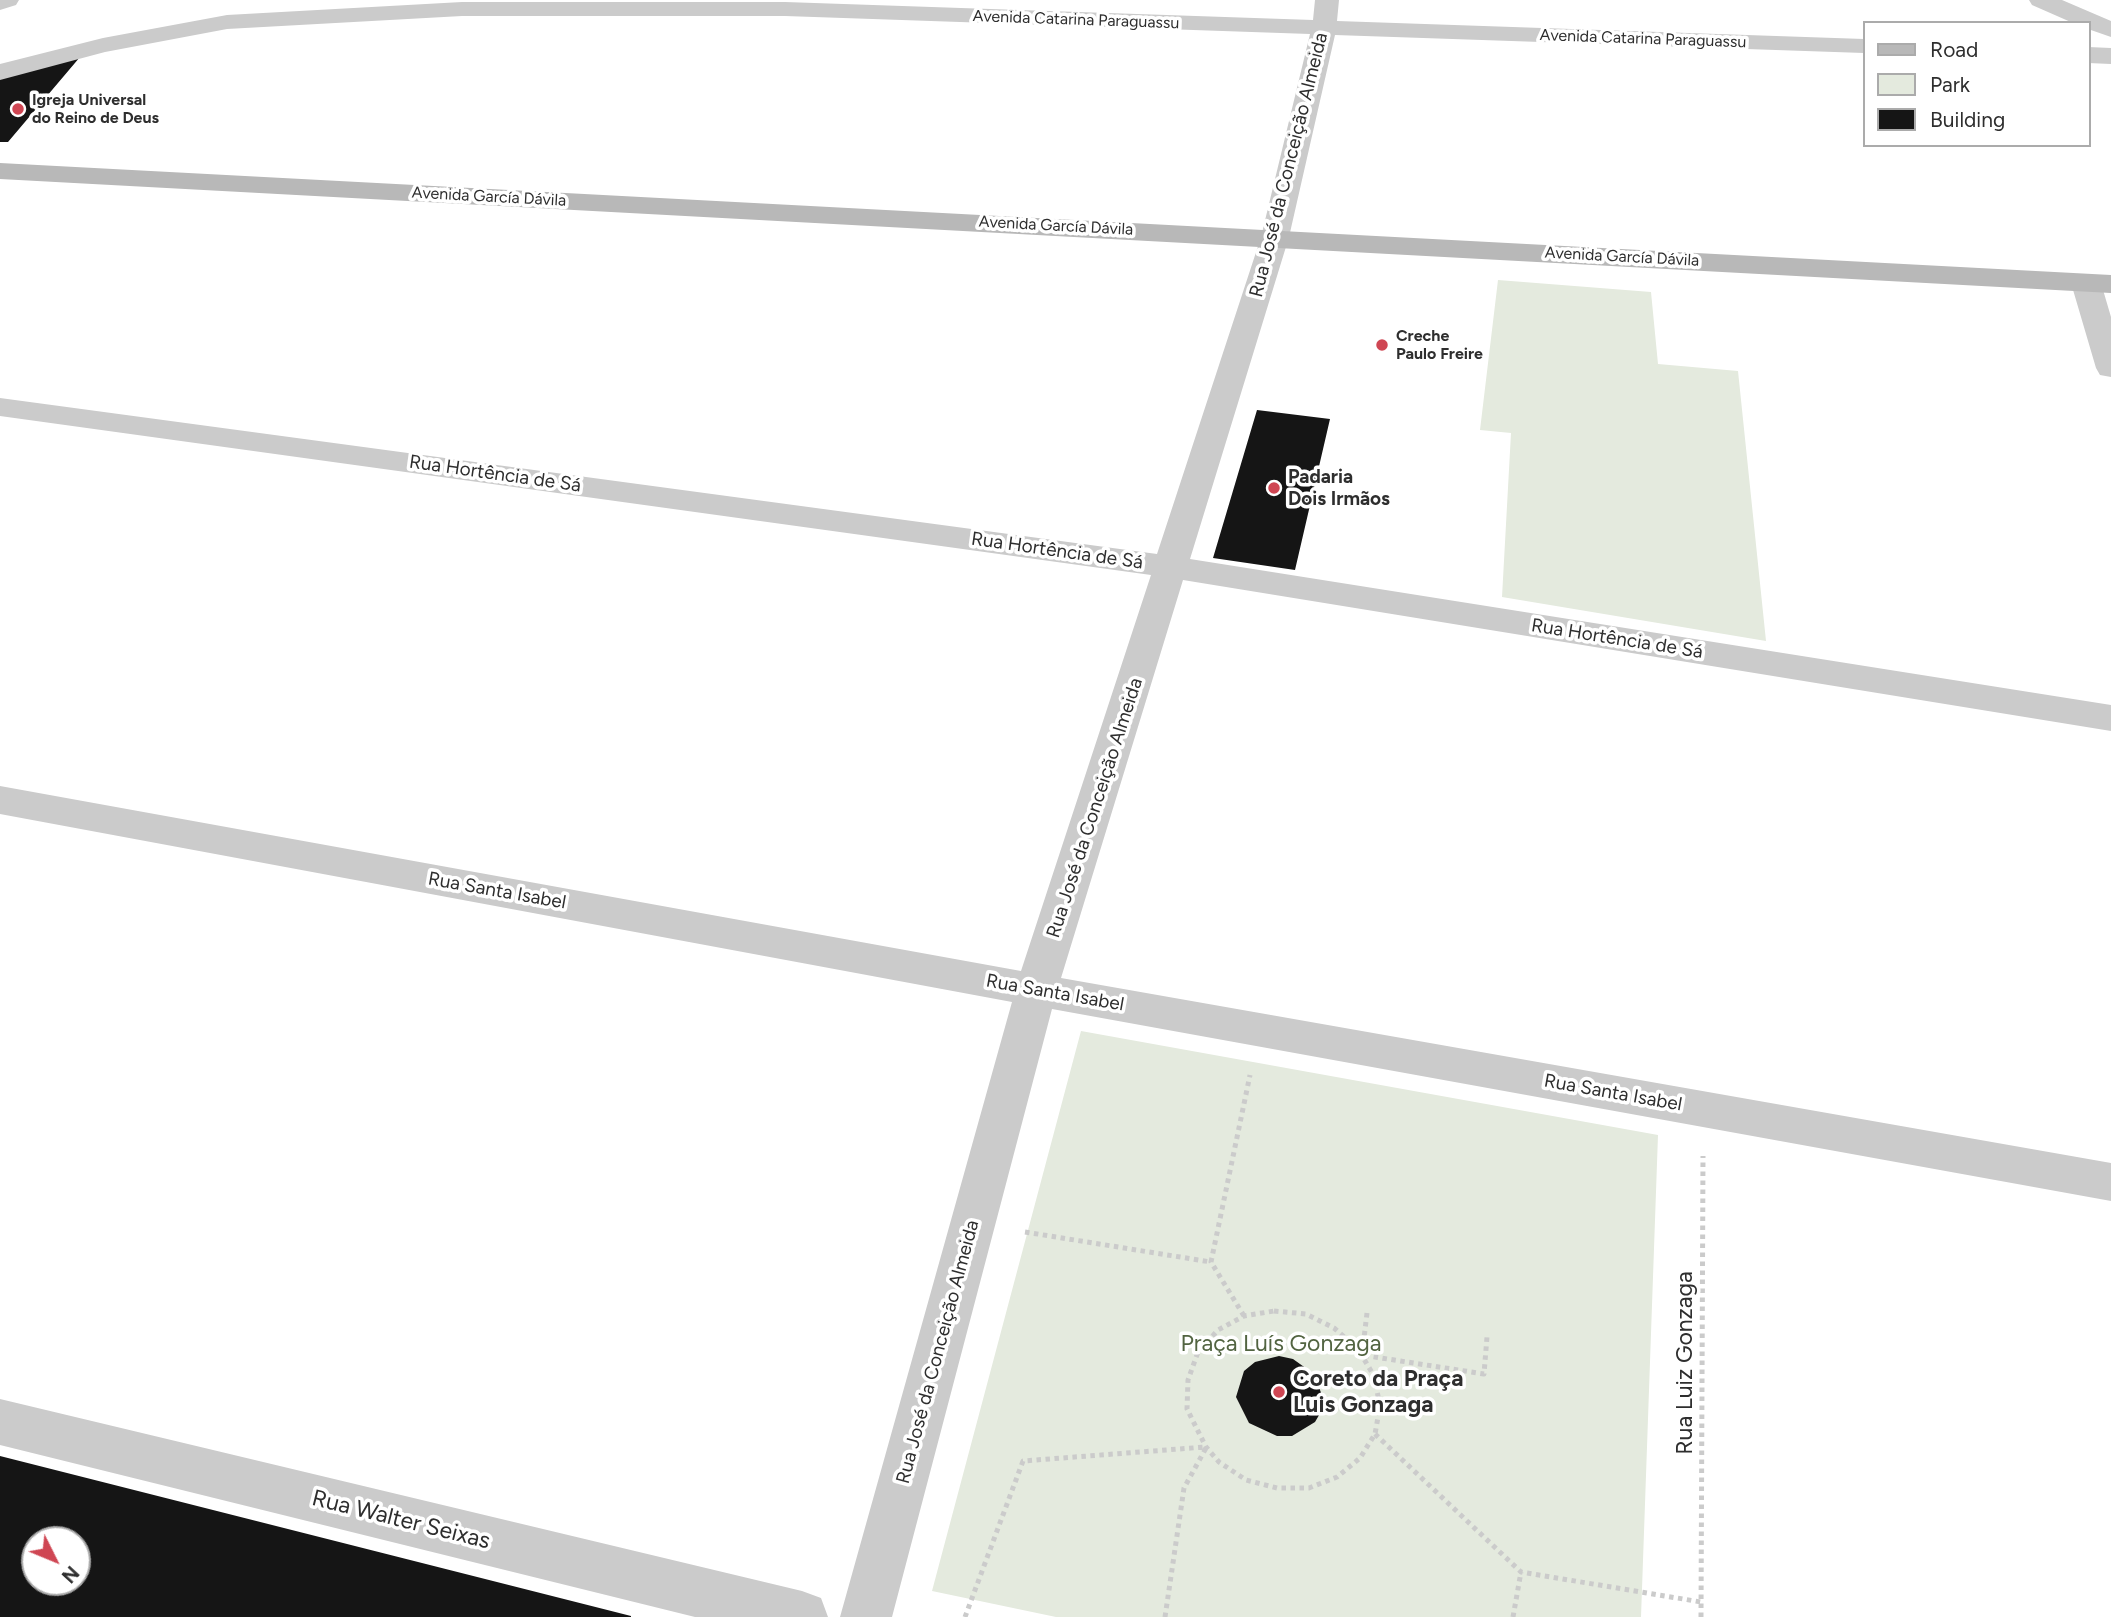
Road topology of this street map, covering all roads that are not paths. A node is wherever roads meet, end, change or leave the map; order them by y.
1 (7, 0) edge
2 (490, 0) edge
3 (1327, 0) edge
4 (2041, 0) edge
5 (0, 3) edge
6 (778, 5) edge
7 (462, 9) junction
8 (1324, 29) junction
9 (2111, 30) edge
10 (1862, 46) edge
11 (2090, 55) edge
12 (2111, 56) edge
13 (0, 72) edge
14 (0, 171) edge
15 (1275, 237) junction
16 (2098, 283) edge
17 (2111, 368) edge
18 (0, 407) edge
19 (1173, 567) junction
20 (2111, 718) edge
21 (0, 800) edge
22 (1036, 990) junction
23 (2111, 1182) edge
24 (0, 1422) edge
25 (803, 1617) edge
26 (866, 1617) edge

1 - 5 street
2 - 7 street
3 - 8 street, Rua José da Conceição Almeida
4 - 9 street
6 - 7 street, Avenida Catarina Paraguassu
6 - 8 street, Avenida Catarina Paraguassu
7 - 13 street, Avenida Catarina Paraguassu
8 - 10 street, Avenida Catarina Paraguassu
8 - 15 street, Rua José da Conceição Almeida
11 - 12 street
14 - 15 main road, Avenida García Dávila
15 - 16 main road, Avenida García Dávila
15 - 19 street, Rua José da Conceição Almeida
16 - 17 street
18 - 19 street, Rua Hortência de Sá
19 - 20 street, Rua Hortência de Sá
19 - 22 street, Rua José da Conceição Almeida
21 - 22 street, Rua Santa Isabel
22 - 23 street, Rua Santa Isabel
22 - 26 street, Rua José da Conceição Almeida
24 - 25 street, Rua Walter Seixas

